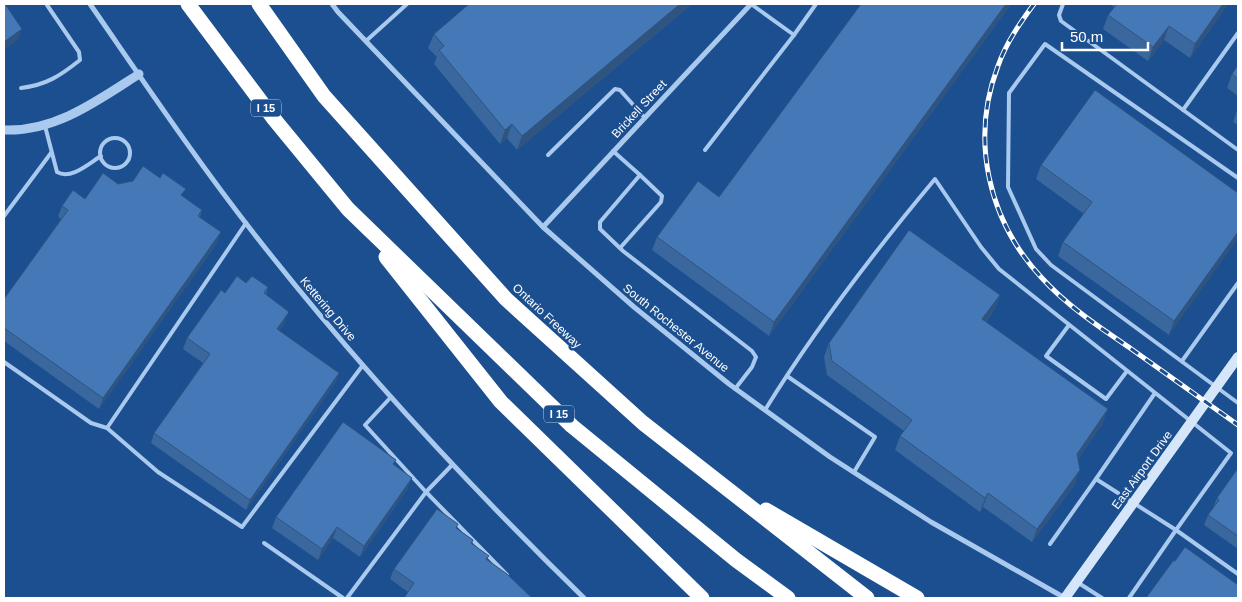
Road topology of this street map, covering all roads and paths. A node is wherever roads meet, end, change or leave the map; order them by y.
1 (47, 4) edge
2 (90, 4) edge
3 (188, 4) edge
4 (259, 4) edge
5 (332, 4) edge
6 (407, 4) edge
7 (751, 4) edge
8 (816, 4) edge
9 (1063, 4) edge
10 (1238, 33) edge
11 (794, 34) junction
12 (366, 41) junction
13 (139, 74) junction
14 (20, 88) dead end
15 (1183, 110) junction
16 (645, 118) junction
17 (45, 126) junction
18 (4, 130) edge
19 (705, 150) dead end
20 (1238, 150) edge
21 (614, 151) junction
22 (51, 153) junction
23 (548, 155) dead end
24 (101, 156) junction
25 (640, 175) junction
26 (1238, 178) edge
27 (348, 209) junction
28 (4, 216) edge
29 (246, 223) junction
30 (543, 227) junction
31 (620, 248) junction
32 (1238, 283) edge
33 (1069, 325) junction
34 (1238, 357) edge
35 (1182, 361) junction
36 (4, 362) edge
37 (363, 365) junction
38 (1127, 371) junction
39 (786, 376) junction
40 (1217, 387) junction
41 (735, 389) junction
42 (1155, 393) junction
43 (391, 397) junction
44 (1238, 404) edge
45 (765, 410) junction
46 (1192, 422) junction
47 (106, 428) junction
48 (452, 465) junction
49 (854, 472) junction
50 (713, 478) junction
51 (1096, 479) junction
52 (426, 492) junction
53 (1134, 504) junction
54 (1176, 530) junction
55 (264, 543) dead end
56 (1050, 544) dead end
57 (1238, 574) edge
58 (509, 577) edge
59 (1077, 582) junction
60 (345, 598) edge
61 (584, 598) edge
62 (702, 598) edge
63 (788, 598) edge
64 (867, 598) edge
65 (918, 598) edge
66 (1065, 598) edge
67 (1102, 598) edge
68 (1129, 598) edge

1 - 14 lane
2 - 13 street, Kettering Drive
3 - 27 highway, I 15
4 - 50 highway, Ontario Freeway
5 - 12 street, South Rochester Avenue
6 - 12 lane
7 - 11 lane
7 - 16 street, Brickell Street
8 - 11 lane
9 - 15 lane
10 - 15 lane
11 - 19 lane
12 - 30 street, South Rochester Avenue
13 - 17 street
13 - 29 street, Kettering Drive
15 - 20 lane
16 - 21 street, Brickell Street
16 - 23 lane
17 - 18 street
17 - 22 lane
21 - 25 lane
21 - 30 street, Brickell Street
22 - 24 lane
22 - 28 lane
24 - 24 lane
25 - 31 lane
25 - 31 lane
26 - 35 lane
27 - 62 highway
27 - 63 highway, I 15
29 - 37 street, Kettering Drive
29 - 47 lane
30 - 41 street, South Rochester Avenue
31 - 41 lane
32 - 35 lane
33 - 38 lane
33 - 38 lane
33 - 39 lane
34 - 40 main road, East Airport Drive
35 - 40 lane
36 - 47 lane
37 - 43 street, Kettering Drive
37 - 47 lane
38 - 42 lane
39 - 45 lane
39 - 49 lane
40 - 44 lane
40 - 46 main road, East Airport Drive
41 - 45 street, South Rochester Avenue
42 - 46 lane
42 - 51 lane
43 - 48 street, Kettering Drive
43 - 52 lane
45 - 49 street, South Rochester Avenue
46 - 53 main road, East Airport Drive
46 - 54 lane
48 - 52 lane
48 - 61 street, Kettering Drive
49 - 66 street, South Rochester Avenue
50 - 64 highway, Ontario Freeway
50 - 65 highway
51 - 53 lane
51 - 56 lane
52 - 58 lane
52 - 60 lane
53 - 54 lane
53 - 59 main road, East Airport Drive
54 - 57 lane
54 - 68 lane
55 - 60 lane
59 - 66 main road, East Airport Drive
59 - 67 lane

